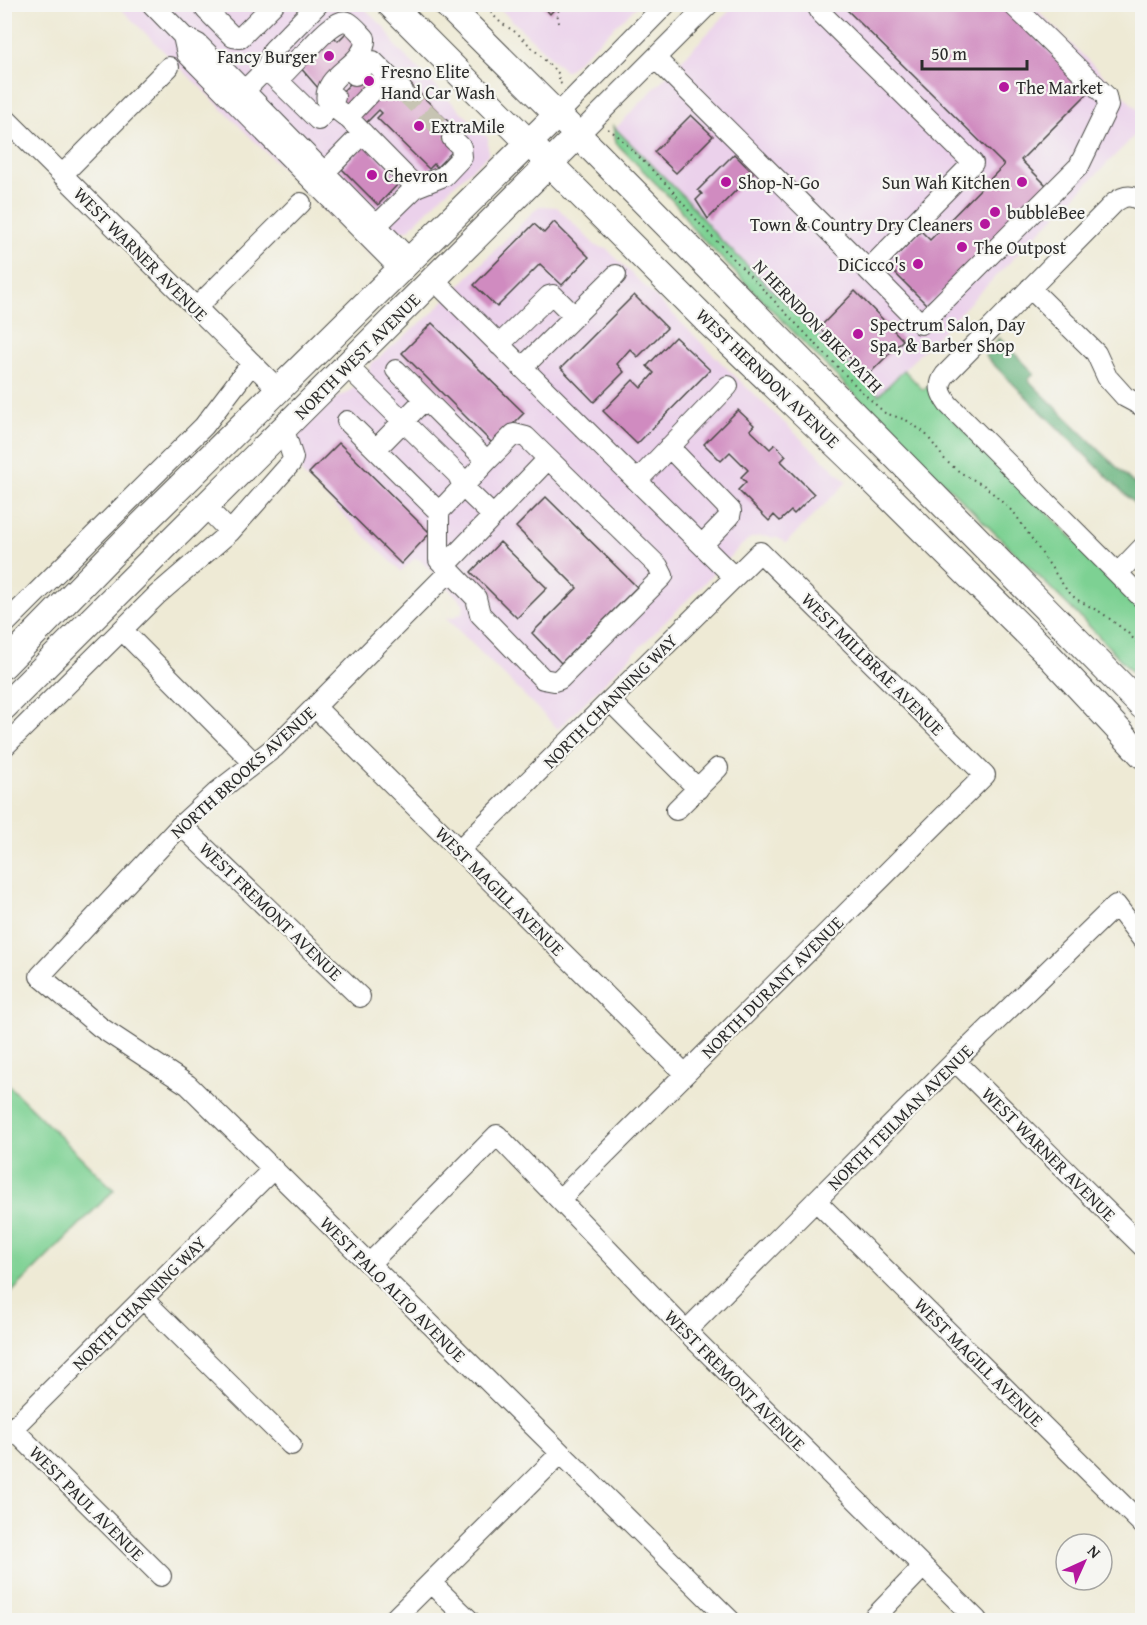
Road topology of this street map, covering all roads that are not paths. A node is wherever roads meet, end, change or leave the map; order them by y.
1 (152, 4) edge
2 (274, 4) edge
3 (318, 4) edge
4 (390, 4) edge
5 (446, 4) edge
6 (666, 4) edge
7 (709, 4) edge
8 (816, 4) edge
9 (1012, 4) edge
10 (208, 7) edge
11 (183, 36) junction
12 (655, 58) junction
13 (169, 67) dead end
14 (272, 75) junction
15 (238, 96) junction
16 (330, 107) junction
17 (557, 115) junction
18 (4, 117) edge
19 (349, 119) junction
20 (363, 134) junction
21 (578, 135) junction
22 (452, 138) tunnel mouth
23 (528, 141) junction
24 (550, 163) junction
25 (62, 175) junction
26 (320, 177) junction
27 (416, 186) junction
28 (1143, 202) edge
29 (300, 203) dead end
30 (376, 225) junction
31 (405, 264) junction
32 (867, 269) junction
33 (616, 275) dead end
34 (433, 279) junction
35 (1030, 288) junction
36 (196, 308) junction
37 (574, 316) junction
38 (352, 317) junction
39 (499, 345) junction
40 (252, 363) junction
41 (522, 368) junction
42 (342, 369) junction
43 (396, 370) dead end
44 (728, 386) dead end
45 (279, 390) junction
46 (425, 399) junction
47 (306, 405) junction
48 (1143, 406) edge
49 (347, 421) dead end
50 (399, 426) junction
51 (284, 430) junction
52 (669, 447) junction
53 (376, 449) junction
54 (548, 459) junction
55 (487, 461) junction
56 (637, 481) junction
57 (463, 487) junction
58 (205, 506) junction
59 (439, 512) junction
60 (493, 516) junction
61 (230, 532) junction
62 (702, 545) junction
63 (1143, 548) edge
64 (760, 552) joint
65 (448, 569) junction
66 (1118, 573) junction
67 (734, 578) junction
68 (1143, 598) edge
69 (5, 623) edge
70 (122, 630) junction
71 (4, 665) edge
72 (610, 701) junction
73 (1143, 706) edge
74 (4, 707) edge
75 (315, 707) junction
76 (4, 747) edge
77 (1143, 755) edge
78 (254, 763) junction
79 (718, 768) dead end
80 (985, 775) joint
81 (698, 789) junction
82 (676, 810) dead end
83 (181, 825) junction
84 (459, 850) junction
85 (1143, 939) edge
86 (40, 976) joint
87 (360, 997) dead end
88 (956, 1061) junction
89 (685, 1074) junction
90 (273, 1169) junction
91 (560, 1199) junction
92 (816, 1201) junction
93 (1143, 1246) edge
94 (369, 1264) junction
95 (143, 1299) junction
96 (686, 1331) junction
97 (9, 1433) edge
98 (291, 1445) dead end
99 (560, 1454) junction
100 (1143, 1524) edge
101 (923, 1567) junction
102 (161, 1576) dead end
103 (431, 1583) junction
104 (393, 1620) edge
105 (469, 1620) edge
106 (730, 1620) edge
107 (872, 1620) edge
108 (977, 1620) edge

1 - 11 street
2 - 10 street
3 - 14 street
4 - 23 main road, WEST HERNDON AVENUE
5 - 17 main road, WEST HERNDON AVENUE
6 - 17 street, NORTH WEST AVENUE
7 - 12 street, NORTH WEST AVENUE
8 - 32 street
9 - 32 street
10 - 11 street
11 - 15 street
12 - 21 street, NORTH WEST AVENUE
12 - 32 street
13 - 25 street
14 - 15 street
14 - 16 street
14 - 16 street
15 - 26 street
16 - 19 street
16 - 19 street
17 - 21 main road, WEST HERNDON AVENUE
17 - 23 main road, NORTH WEST AVENUE
18 - 25 street, WEST WARNER AVENUE
19 - 20 street
20 - 26 street
20 - 27 street
21 - 24 main road, NORTH WEST AVENUE
21 - 73 main road, WEST HERNDON AVENUE
22 - 27 street
23 - 24 main road, WEST HERNDON AVENUE
23 - 31 main road, NORTH WEST AVENUE
24 - 34 main road, NORTH WEST AVENUE
24 - 77 main road, WEST HERNDON AVENUE
25 - 36 street, WEST WARNER AVENUE
26 - 30 street
26 - 31 street
27 - 30 street
28 - 35 street
29 - 36 street
30 - 31 street
31 - 38 main road, NORTH WEST AVENUE
31 - 42 main road
33 - 37 street
34 - 39 street
34 - 42 main road, NORTH WEST AVENUE
35 - 48 street
35 - 66 street
36 - 40 street, WEST WARNER AVENUE
37 - 39 street
37 - 41 street
38 - 45 main road, NORTH WEST AVENUE
38 - 47 main road
39 - 41 street
40 - 45 street, WEST WARNER AVENUE
40 - 69 street
41 - 56 street
42 - 47 main road, NORTH WEST AVENUE
42 - 50 street
43 - 46 street
44 - 52 street
45 - 58 main road
45 - 71 main road, NORTH WEST AVENUE
46 - 50 street
46 - 55 street
47 - 51 main road, NORTH WEST AVENUE
49 - 53 street
50 - 53 street
50 - 57 street
51 - 58 main road, NORTH WEST AVENUE
51 - 61 street
52 - 56 street
52 - 62 street
53 - 59 street
54 - 55 street
54 - 60 street, NORTH BROOKS AVENUE
54 - 65 street
55 - 57 street
56 - 62 street
57 - 59 street
57 - 60 street
58 - 61 street
58 - 74 main road, NORTH WEST AVENUE
59 - 65 street
60 - 65 street, NORTH BROOKS AVENUE
61 - 70 street
62 - 67 street
63 - 66 street
64 - 67 street, NORTH CHANNING WAY
64 - 80 street, WEST MILLBRAE AVENUE
65 - 75 street, NORTH BROOKS AVENUE
66 - 68 street
67 - 72 street, NORTH CHANNING WAY
70 - 76 street
70 - 78 street
72 - 81 street
72 - 84 street, NORTH CHANNING WAY
75 - 78 street, NORTH BROOKS AVENUE
75 - 84 street, WEST MAGILL AVENUE
78 - 83 street, NORTH BROOKS AVENUE
79 - 81 street
80 - 89 street, NORTH DURANT AVENUE
81 - 82 street
83 - 86 street, NORTH BROOKS AVENUE
83 - 87 street, WEST FREMONT AVENUE
84 - 89 street, WEST MAGILL AVENUE
85 - 88 street, NORTH TEILMAN AVENUE
86 - 90 street, WEST PALO ALTO AVENUE
88 - 92 street, NORTH TEILMAN AVENUE
88 - 93 street, WEST WARNER AVENUE
89 - 91 street, NORTH DURANT AVENUE
90 - 94 street, WEST PALO ALTO AVENUE
90 - 95 street, NORTH CHANNING WAY
91 - 94 street, WEST FREMONT AVENUE
91 - 96 street, WEST FREMONT AVENUE
92 - 96 street, NORTH TEILMAN AVENUE
92 - 100 street, WEST MAGILL AVENUE
94 - 99 street, WEST PALO ALTO AVENUE
95 - 97 street, NORTH CHANNING WAY
95 - 98 street
96 - 101 street, WEST FREMONT AVENUE
97 - 102 street, WEST PAUL AVENUE
99 - 103 street
99 - 106 street, WEST PALO ALTO AVENUE
101 - 107 street
101 - 108 street, WEST FREMONT AVENUE
103 - 104 street
103 - 105 street

